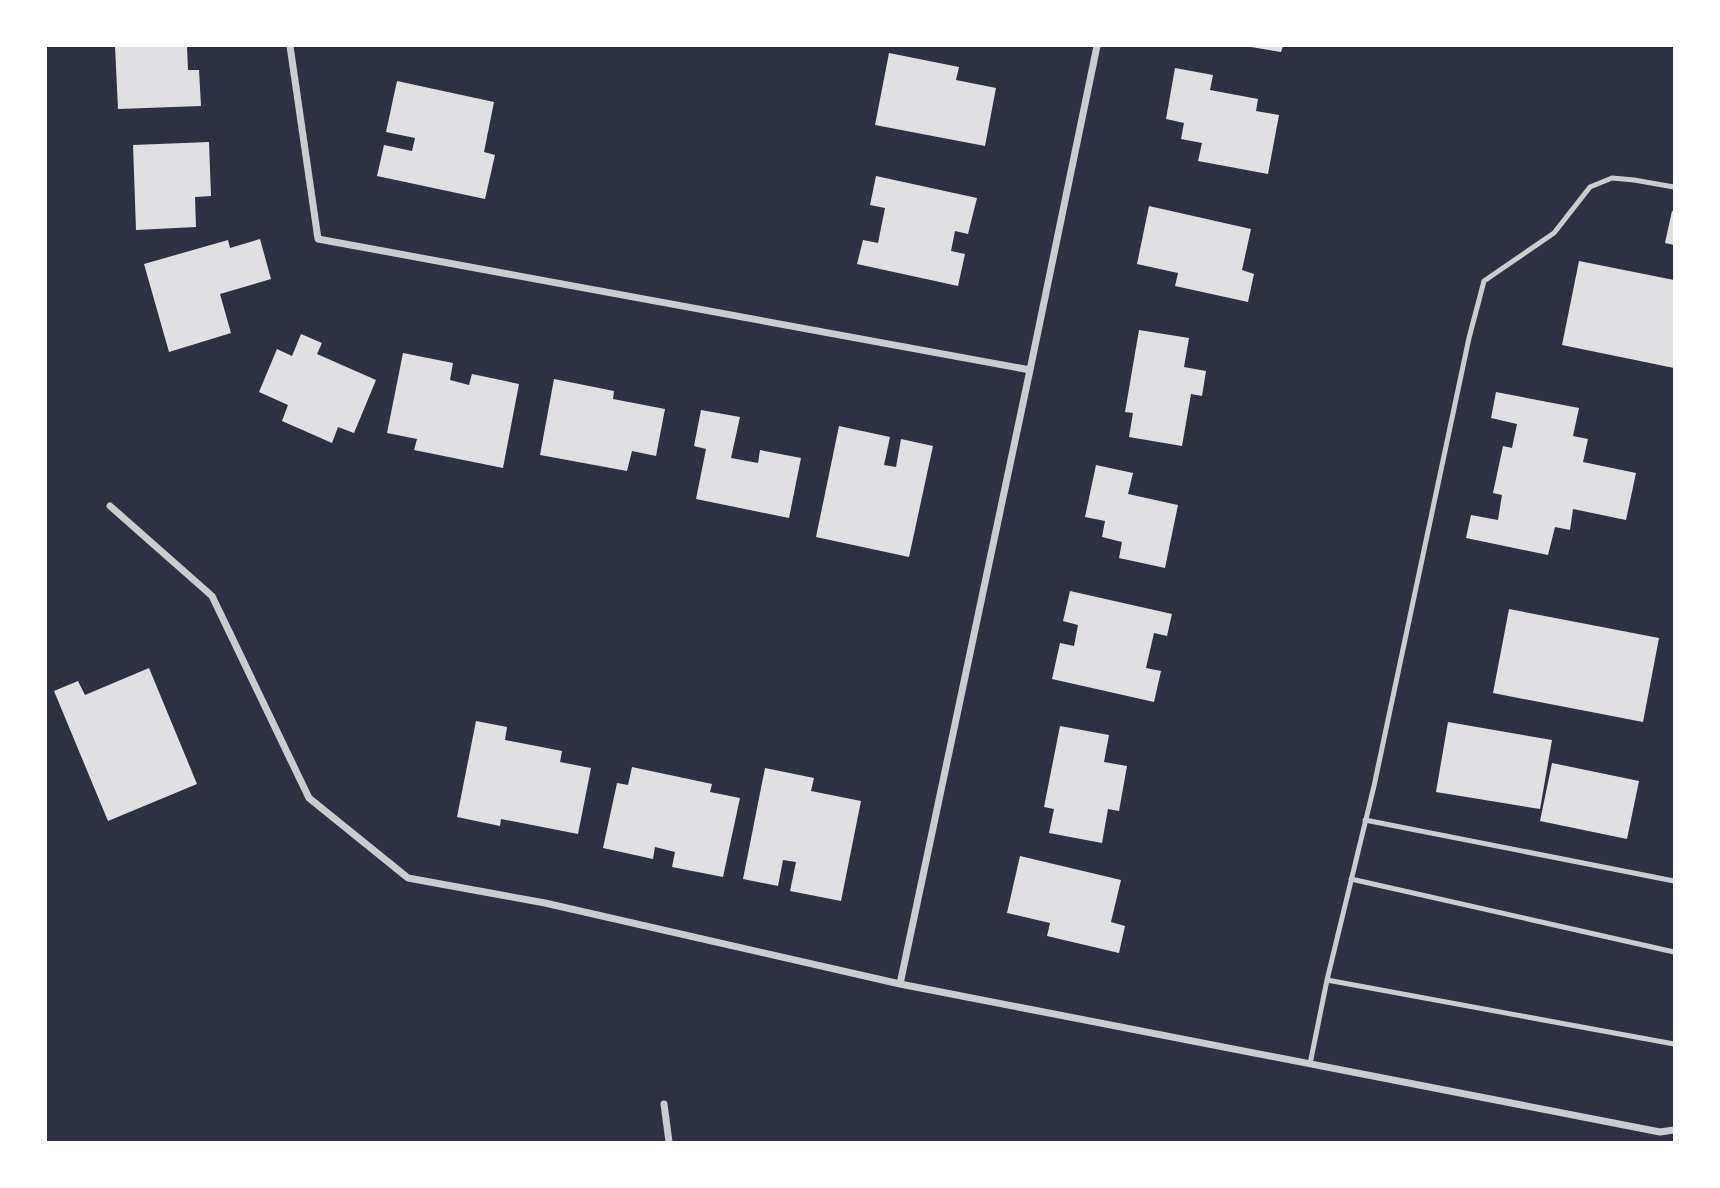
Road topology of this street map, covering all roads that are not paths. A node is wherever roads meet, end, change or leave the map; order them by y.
1 (290, 46) edge
2 (1097, 46) edge
3 (1675, 187) edge
4 (1030, 370) junction
5 (110, 506) dead end
6 (1365, 820) junction
7 (1351, 879) junction
8 (1675, 881) edge
9 (1675, 952) edge
10 (1327, 980) junction
11 (900, 985) junction
12 (1675, 1044) edge
13 (1310, 1064) junction
14 (664, 1104) dead end
15 (1675, 1130) edge
16 (669, 1143) edge

1 - 4 street
2 - 4 street
3 - 6 lane
4 - 11 street
5 - 11 street
6 - 7 lane
6 - 8 lane
7 - 9 lane
7 - 10 lane
10 - 12 lane
10 - 13 lane
11 - 13 street
13 - 15 street
14 - 16 street

